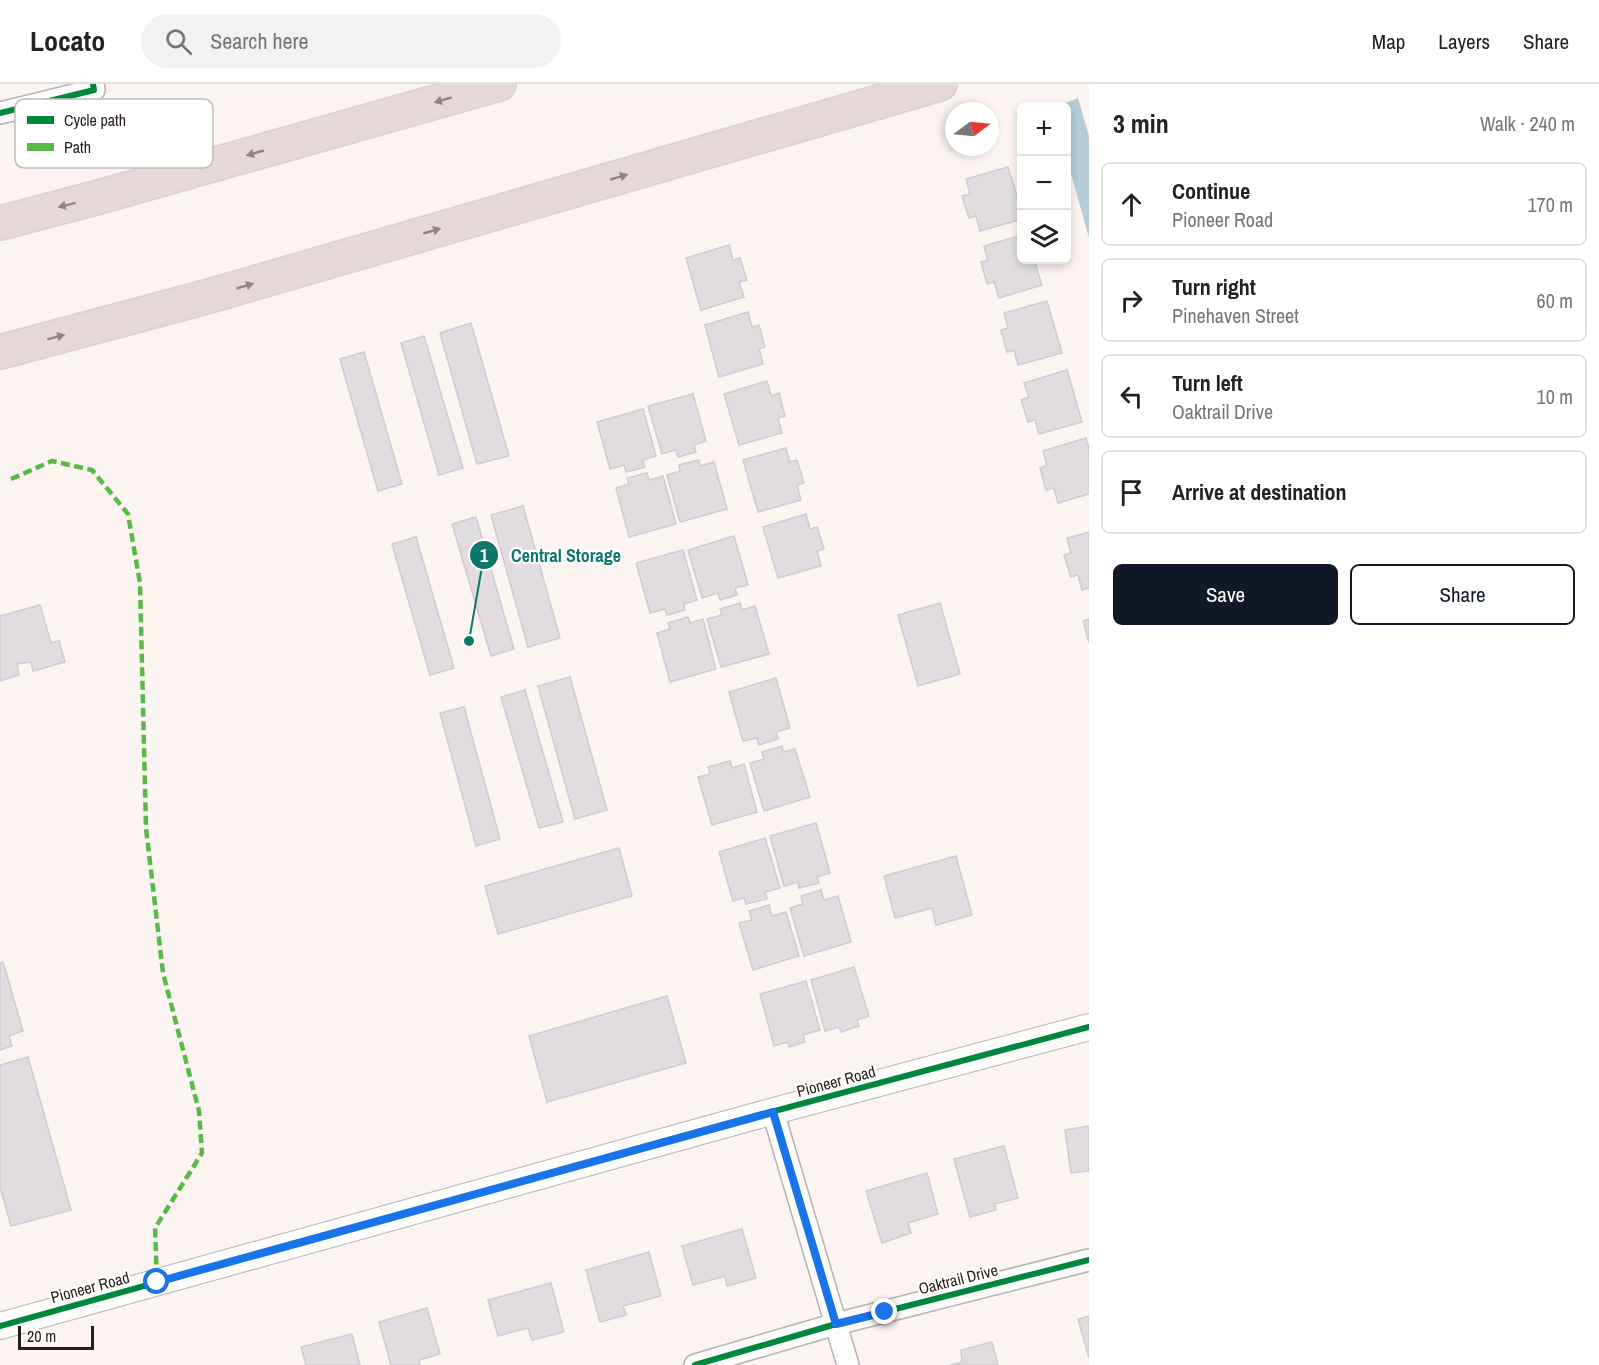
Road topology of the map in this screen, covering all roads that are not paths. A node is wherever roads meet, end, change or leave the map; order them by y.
1 (499, 84) edge
2 (940, 84) edge
3 (94, 87) edge
4 (51, 99) edge
5 (15, 109) edge
6 (0, 113) edge
7 (213, 165) edge
8 (202, 168) edge
9 (0, 223) edge
10 (0, 352) edge
11 (1089, 1027) edge
12 (773, 1112) junction
13 (1089, 1260) edge
14 (836, 1324) junction
15 (0, 1326) edge
16 (695, 1365) edge
17 (848, 1365) edge

1 -> 7 highway
10 -> 2 highway
3 - 4 street
5 - 6 street
8 -> 9 highway
11 - 12 street, Pioneer Road
12 - 14 street
12 - 15 street, Pioneer Road
13 - 14 street, Oaktrail Drive
14 - 16 street, Oaktrail Drive
14 - 17 street

